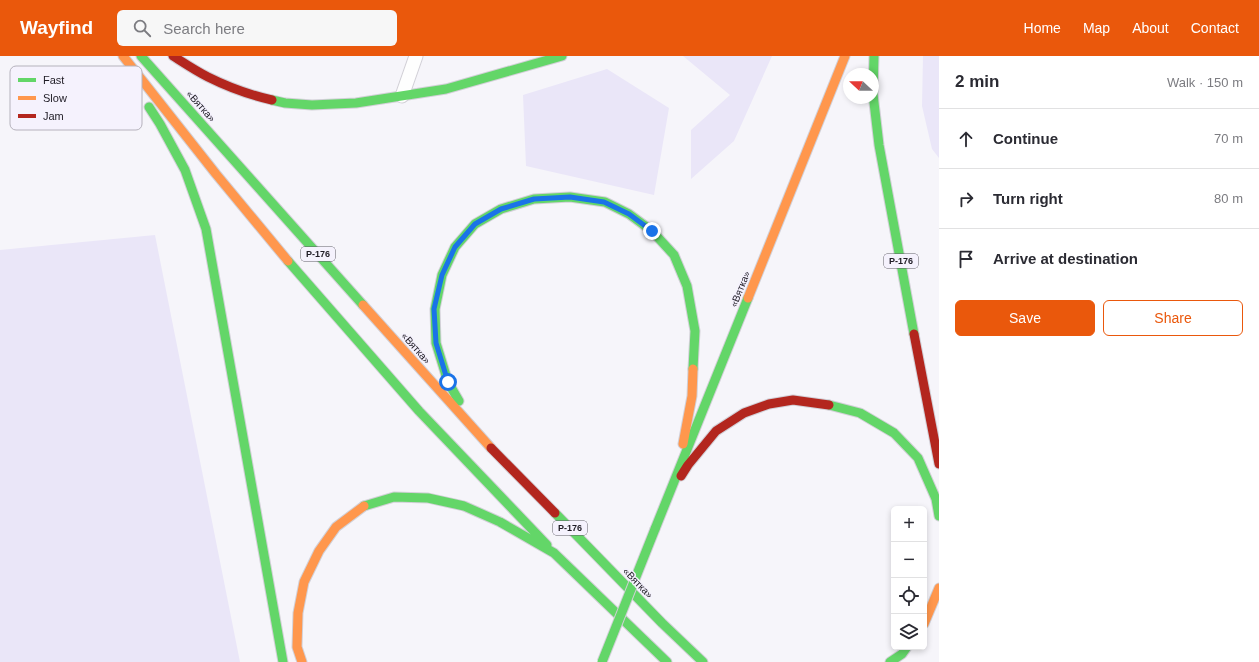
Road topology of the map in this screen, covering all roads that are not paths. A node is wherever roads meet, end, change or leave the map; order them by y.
1 (123, 56) edge
2 (141, 56) edge
3 (173, 56) edge
4 (416, 56) edge
5 (562, 56) edge
6 (845, 56) edge
7 (874, 56) edge
8 (131, 66) edge
9 (142, 80) edge
10 (402, 96) junction
11 (143, 98) dead end
12 (478, 434) junction
13 (939, 464) edge
14 (676, 478) junction
15 (666, 504) junction
16 (939, 516) edge
17 (554, 552) junction
18 (939, 588) edge
19 (927, 618) edge
20 (662, 623) junction
21 (905, 650) edge
22 (713, 661) edge
23 (283, 662) edge
24 (302, 662) edge
25 (602, 662) edge
26 (666, 662) edge
27 (702, 662) edge
28 (890, 662) edge

1 - 8 main road, Р-176
2 - 12 main road, «Вятка» / Р-176
3 - 10 main road
4 - 10 street
5 - 10 main road
6 - 14 main road, «Вятка»
7 - 13 main road, Р-176
9 - 17 main road, Р-176
11 - 23 main road
12 - 14 main road
12 - 20 main road, «Вятка» / Р-176
14 - 15 main road, «Вятка»
15 - 16 main road
15 - 25 main road, «Вятка», bridge
17 - 24 main road, Р-176
17 - 26 main road, Р-176
18 - 19 main road
20 - 22 main road
20 - 27 main road, «Вятка» / Р-176
21 - 28 main road

